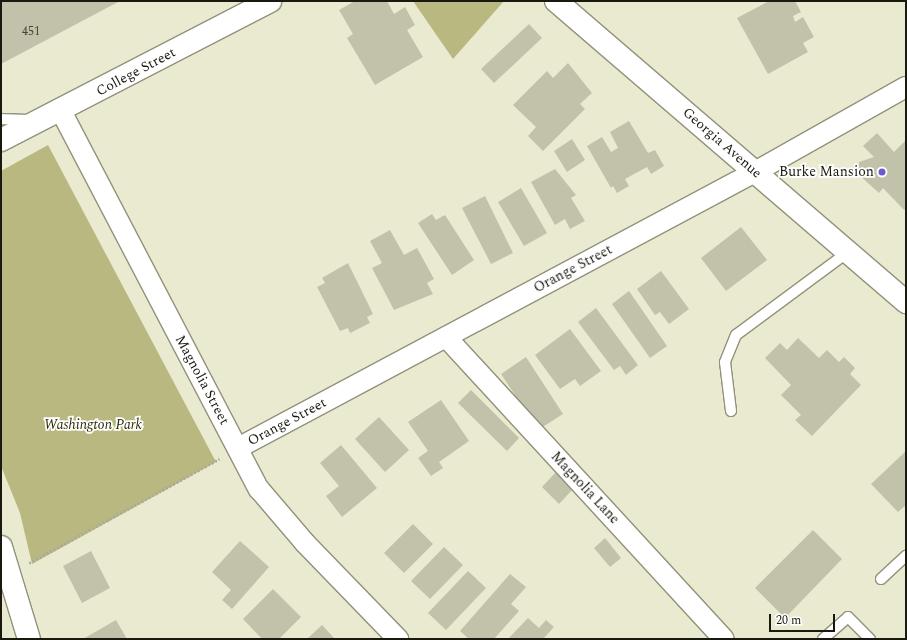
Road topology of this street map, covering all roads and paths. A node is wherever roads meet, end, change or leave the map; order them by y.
1 (270, 1) edge
2 (556, 1) edge
3 (906, 88) edge
4 (52, 116) junction
5 (1, 119) edge
6 (1, 140) edge
7 (756, 172) junction
8 (848, 252) junction
9 (906, 302) edge
10 (446, 337) junction
11 (731, 411) dead end
12 (238, 448) junction
13 (1, 547) edge
14 (906, 556) edge
15 (4, 576) edge
16 (881, 579) dead end
17 (29, 639) edge
18 (398, 639) edge
19 (724, 639) edge
20 (823, 639) edge
21 (870, 639) edge

1 - 4 main road, College Street
2 - 7 main road, Georgia Avenue
3 - 7 street, Orange Street
4 - 5 lane
4 - 6 main road, College Street
4 - 12 street, Magnolia Street
7 - 8 main road, Georgia Avenue
7 - 10 street, Orange Street
8 - 9 main road, Georgia Avenue
8 - 11 lane
10 - 12 street, Orange Street
10 - 19 street, Magnolia Lane
12 - 15 path
12 - 18 street, Magnolia Street
13 - 15 main road
14 - 16 lane
15 - 17 main road
20 - 21 lane

